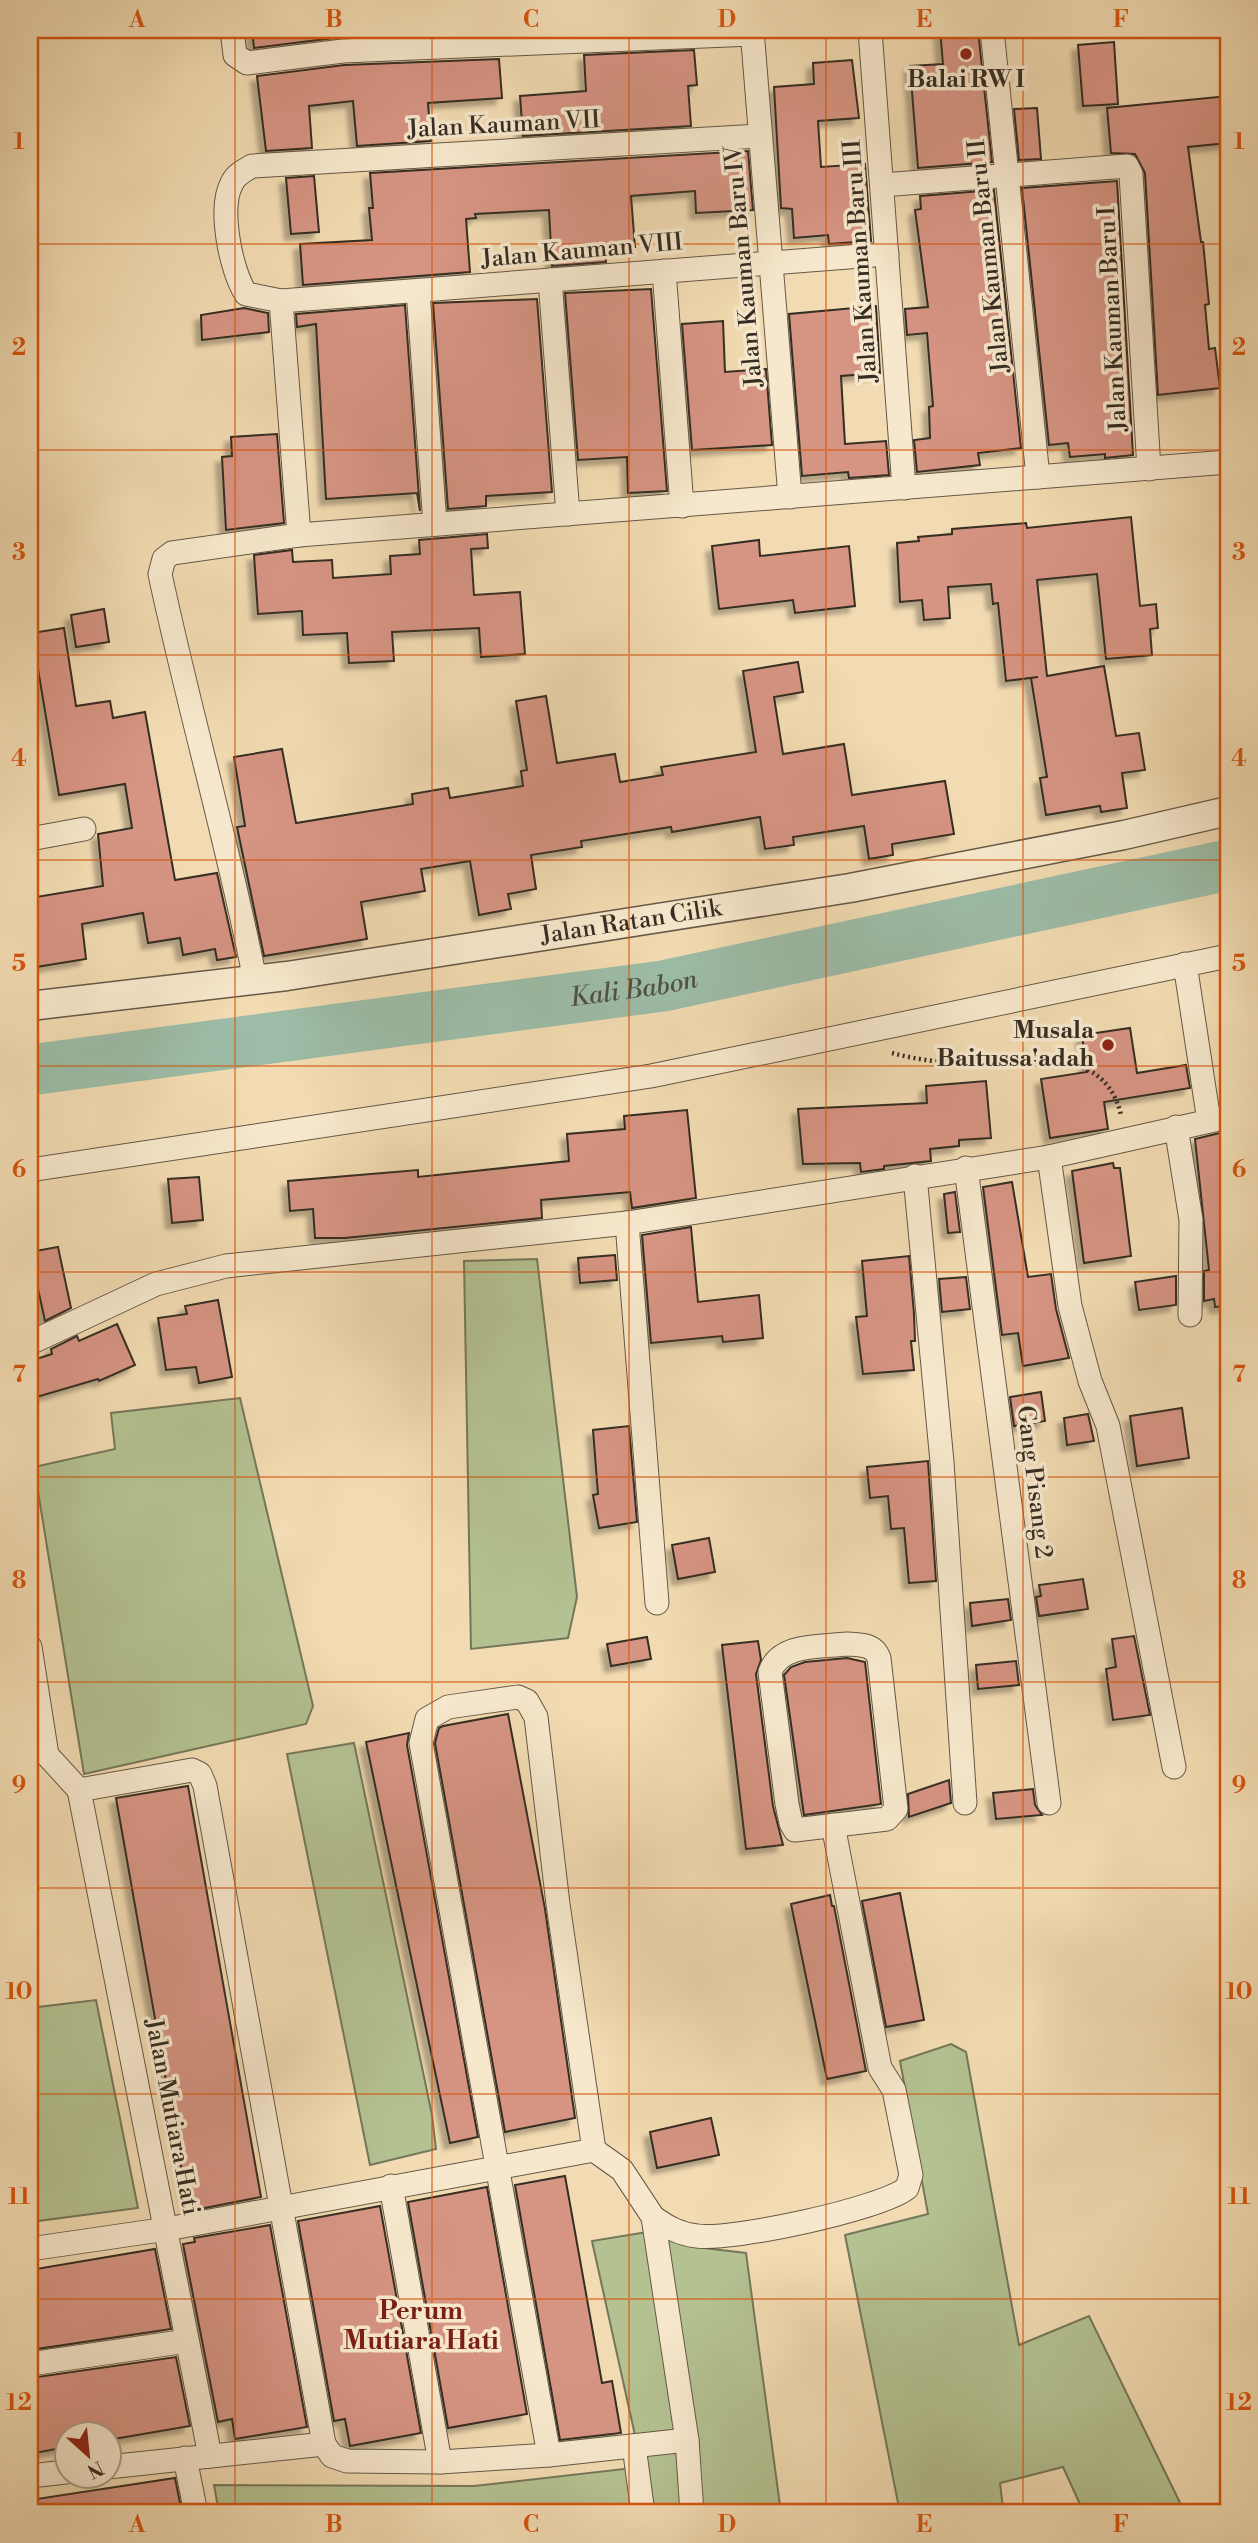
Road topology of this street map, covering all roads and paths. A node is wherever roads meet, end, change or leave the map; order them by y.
1 (232, 30) edge
2 (870, 30) edge
3 (992, 30) edge
4 (752, 32) edge
5 (759, 136) junction
6 (252, 166) joint
7 (1007, 175) junction
8 (882, 185) junction
9 (887, 254) junction
10 (773, 263) junction
11 (664, 271) junction
12 (550, 280) junction
13 (418, 291) junction
14 (281, 301) junction
15 (1228, 462) edge
16 (1149, 469) junction
17 (1038, 477) junction
18 (904, 488) junction
19 (790, 497) junction
20 (682, 506) junction
21 (568, 514) junction
22 (435, 524) junction
23 (299, 535) junction
24 (1228, 811) edge
25 (84, 829) dead end
26 (30, 839) edge
27 (1228, 956) edge
28 (1185, 964) junction
29 (255, 980) junction
30 (30, 1006) edge
31 (841, 1037) junction
32 (1219, 1119) edge
33 (1176, 1127) junction
34 (1124, 1140) junction
35 (1049, 1157) junction
36 (966, 1168) junction
37 (30, 1170) edge
38 (915, 1176) junction
39 (627, 1223) junction
40 (1190, 1315) dead end
41 (30, 1343) edge
42 (657, 1603) dead end
43 (30, 1647) edge
44 (1174, 1767) dead end
45 (79, 1790) junction
46 (965, 1803) dead end
47 (1049, 1803) dead end
48 (834, 1825) junction
49 (594, 2150) junction
50 (498, 2168) junction
51 (391, 2186) junction
52 (279, 2206) junction
53 (653, 2217) junction
54 (167, 2229) junction
55 (30, 2249) edge
56 (187, 2341) junction
57 (30, 2364) edge
58 (687, 2440) junction
59 (324, 2444) junction
60 (634, 2446) junction
61 (210, 2455) junction
62 (549, 2455) junction
63 (185, 2458) junction
64 (440, 2462) junction
65 (122, 2465) edge
66 (52, 2474) edge
67 (30, 2476) edge
68 (196, 2513) edge
69 (643, 2513) edge
70 (692, 2513) edge

1 - 4 street
2 - 8 street, Jalan Kauman Baru III
3 - 7 street, Jalan Kauman Baru II
4 - 5 street, Jalan Kauman Baru IV
5 - 6 street, Jalan Kauman VII
5 - 10 street, Jalan Kauman Baru IV
6 - 14 street, Jalan Kauman VIII
7 - 8 street
7 - 16 street, Jalan Kauman Baru I
7 - 17 street, Jalan Kauman Baru II
8 - 9 street, Jalan Kauman Baru III
9 - 10 street, Jalan Kauman VIII
9 - 18 street, Jalan Kauman Baru III
10 - 11 street, Jalan Kauman VIII
10 - 19 street, Jalan Kauman Baru IV
11 - 12 street, Jalan Kauman VIII
11 - 20 street
12 - 13 street, Jalan Kauman VIII
12 - 21 street
13 - 14 street, Jalan Kauman VIII
13 - 22 street
14 - 23 street
15 - 16 street
16 - 17 street
17 - 18 street
18 - 19 street
19 - 20 street
20 - 21 street
21 - 22 street
22 - 23 street
23 - 29 street
24 - 29 street, Jalan Ratan Cilik
25 - 26 street
27 - 28 street
28 - 31 street
28 - 32 street
29 - 30 street, Jalan Ratan Cilik
31 - 34 path
31 - 37 street
32 - 33 street
33 - 34 street
33 - 40 street
34 - 35 street
35 - 36 street
35 - 44 street
36 - 38 street
36 - 47 street, Gang Pisang 2
38 - 39 street
38 - 46 street
39 - 41 street
39 - 42 street
43 - 45 street
45 - 52 street
45 - 54 street, Jalan Mutiara Hati
48 - 48 street
48 - 53 street
49 - 50 street
49 - 50 street
49 - 53 street
50 - 51 street
50 - 62 street
51 - 52 street
51 - 64 street
52 - 54 street
52 - 59 street
53 - 58 street
54 - 55 street
54 - 56 street, Jalan Mutiara Hati
56 - 57 street
56 - 61 street, Jalan Mutiara Hati
58 - 60 street
58 - 70 street
59 - 61 street
59 - 64 street
60 - 62 street
60 - 69 street
61 - 63 street
62 - 64 street
63 - 65 street
63 - 68 street
66 - 67 street

